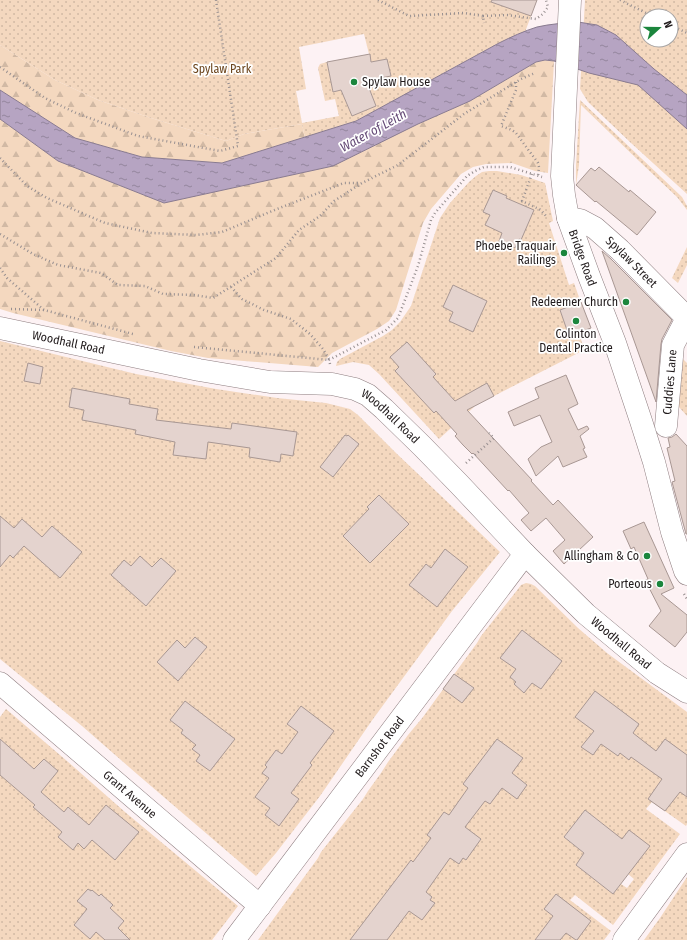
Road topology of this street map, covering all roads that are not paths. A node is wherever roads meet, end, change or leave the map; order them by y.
1 (570, 0) edge
2 (568, 218) junction
3 (687, 318) edge
4 (0, 328) edge
5 (666, 426) dead end
6 (525, 554) junction
7 (685, 584) edge
8 (2, 690) edge
9 (687, 692) edge
10 (687, 854) edge
11 (260, 906) junction
12 (234, 940) edge
13 (624, 940) edge

1 - 2 street, Bridge Road
2 - 3 street, Spylaw Street
2 - 7 street, Bridge Road
3 - 5 street, Cuddies Lane
4 - 6 street, Woodhall Road
6 - 9 street, Woodhall Road
6 - 11 street, Barnshot Road
8 - 11 street, Grant Avenue
10 - 13 street
11 - 12 street, Barnshot Road

